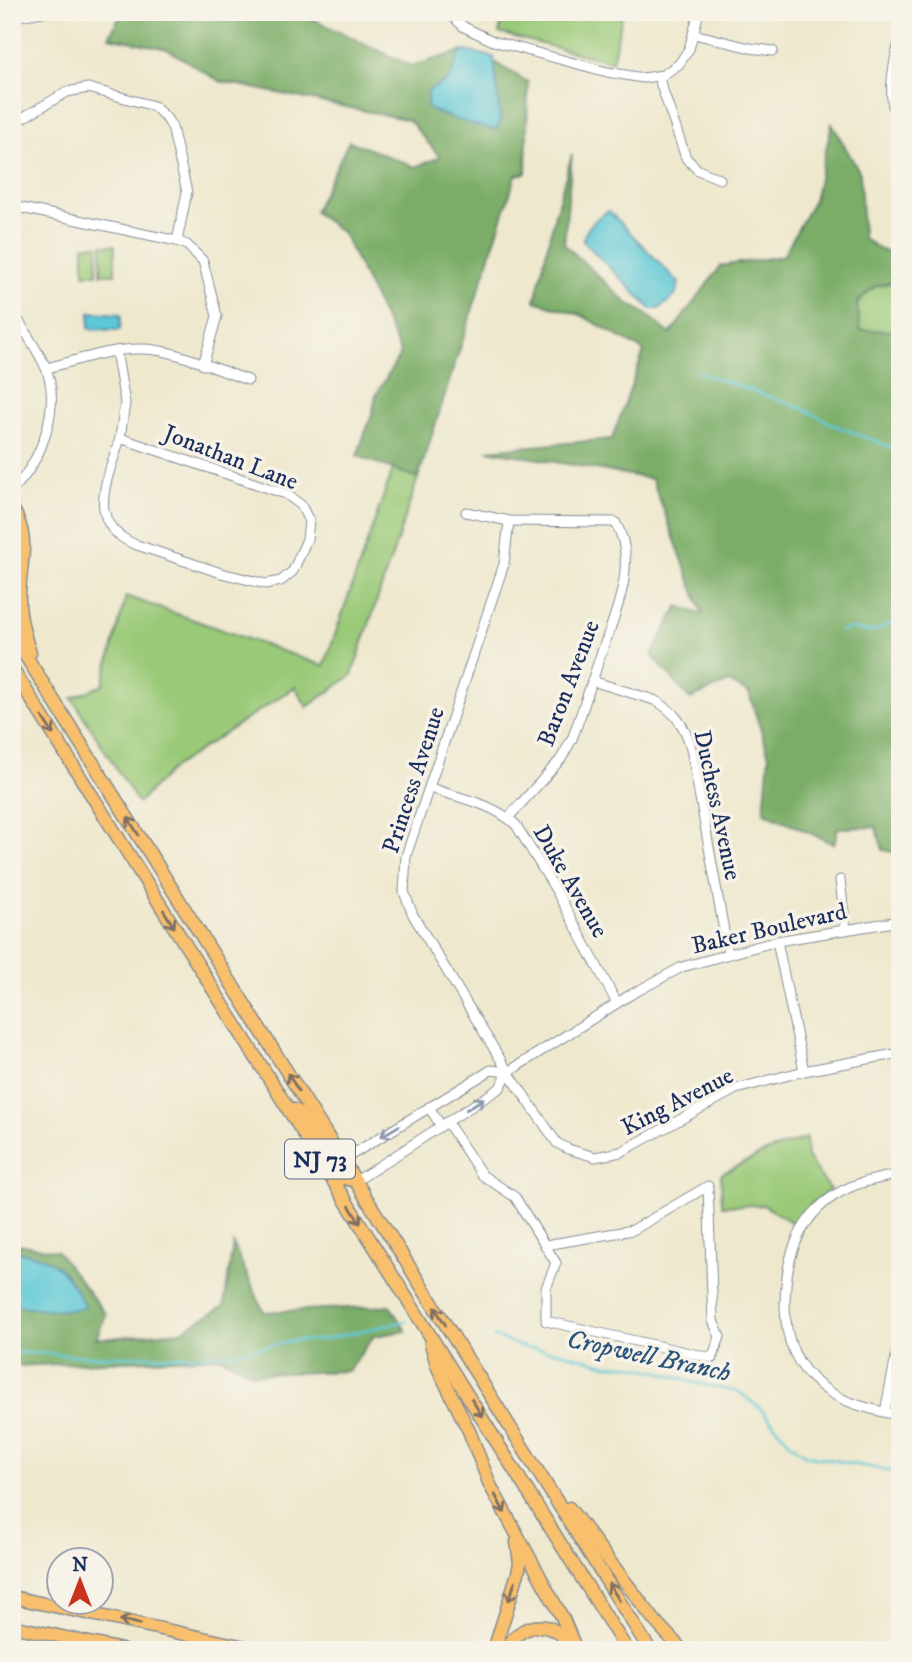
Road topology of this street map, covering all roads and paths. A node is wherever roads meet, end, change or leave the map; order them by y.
1 (42, 12) edge
2 (448, 12) edge
3 (699, 12) edge
4 (12, 18) edge
5 (694, 34) junction
6 (900, 37) edge
7 (773, 51) dead end
8 (658, 76) junction
9 (12, 124) edge
10 (900, 128) edge
11 (720, 179) dead end
12 (12, 206) edge
13 (177, 241) junction
14 (12, 310) edge
15 (116, 351) junction
16 (203, 365) junction
17 (46, 368) junction
18 (248, 380) dead end
19 (120, 438) junction
20 (12, 489) edge
21 (12, 508) edge
22 (466, 512) dead end
23 (509, 521) junction
24 (12, 634) edge
25 (12, 668) edge
26 (592, 681) junction
27 (46, 687) junction
28 (430, 788) junction
29 (508, 818) junction
30 (840, 880) dead end
31 (900, 921) edge
32 (846, 930) junction
33 (777, 941) junction
34 (728, 953) junction
35 (617, 1003) junction
36 (900, 1053) edge
37 (804, 1071) junction
38 (508, 1072) junction
39 (429, 1107) junction
40 (289, 1111) junction
41 (444, 1124) junction
42 (343, 1160) junction
43 (898, 1174) edge
44 (356, 1181) junction
45 (900, 1208) edge
46 (546, 1245) junction
47 (426, 1327) junction
48 (900, 1337) edge
49 (884, 1412) junction
50 (900, 1416) edge
51 (525, 1451) junction
52 (515, 1531) junction
53 (12, 1597) edge
54 (12, 1626) edge
55 (122, 1650) edge
56 (259, 1650) edge
57 (494, 1650) edge
58 (507, 1650) edge
59 (574, 1650) edge
60 (627, 1650) edge
61 (650, 1650) edge
62 (682, 1650) edge

1 - 4 street
2 - 8 street
3 - 5 street
5 - 7 street
5 - 8 street
6 - 10 street
8 - 11 street
9 - 13 street
12 - 13 street
13 - 16 street
14 - 17 street
15 - 16 street
15 - 17 street
15 - 19 street, Jonathan Lane
16 - 18 street
17 - 20 street
19 - 19 street, Jonathan Lane
21 - 27 highway
22 - 23 street
23 - 26 street, Baron Avenue
23 - 28 street, Princess Avenue
24 - 27 highway, NJ 73
25 -> 40 highway, NJ 73
26 - 29 street, Baron Avenue
26 - 34 street, Duchess Avenue
42 -> 27 highway, NJ 73
28 - 29 street, Duke Avenue
28 - 38 street, Princess Avenue
29 - 35 street, Duke Avenue
30 - 32 street
31 - 32 street, Baker Boulevard
32 - 33 street, Baker Boulevard
33 - 34 street, Baker Boulevard
33 - 37 street
34 - 35 street, Baker Boulevard
35 - 38 street, Baker Boulevard
36 - 37 street, King Avenue
37 - 38 street, King Avenue
38 - 39 street, Baker Boulevard
41 -> 38 street, Baker Boulevard
39 - 41 street
39 -> 42 street, Baker Boulevard
40 - 44 highway
40 -> 47 highway, NJ 73
41 - 44 street, Baker Boulevard
41 - 46 street
42 - 44 highway, NJ 73
43 - 45 street
43 - 49 street
51 -> 44 highway, NJ 73
46 - 46 street
47 -> 52 highway
47 -> 60 highway, NJ 73
48 - 49 street
49 - 50 street
61 -> 51 highway, NJ 73
51 - 62 highway
52 -> 57 highway
52 - 59 highway
56 -> 53 highway
54 - 55 highway
58 - 59 highway

